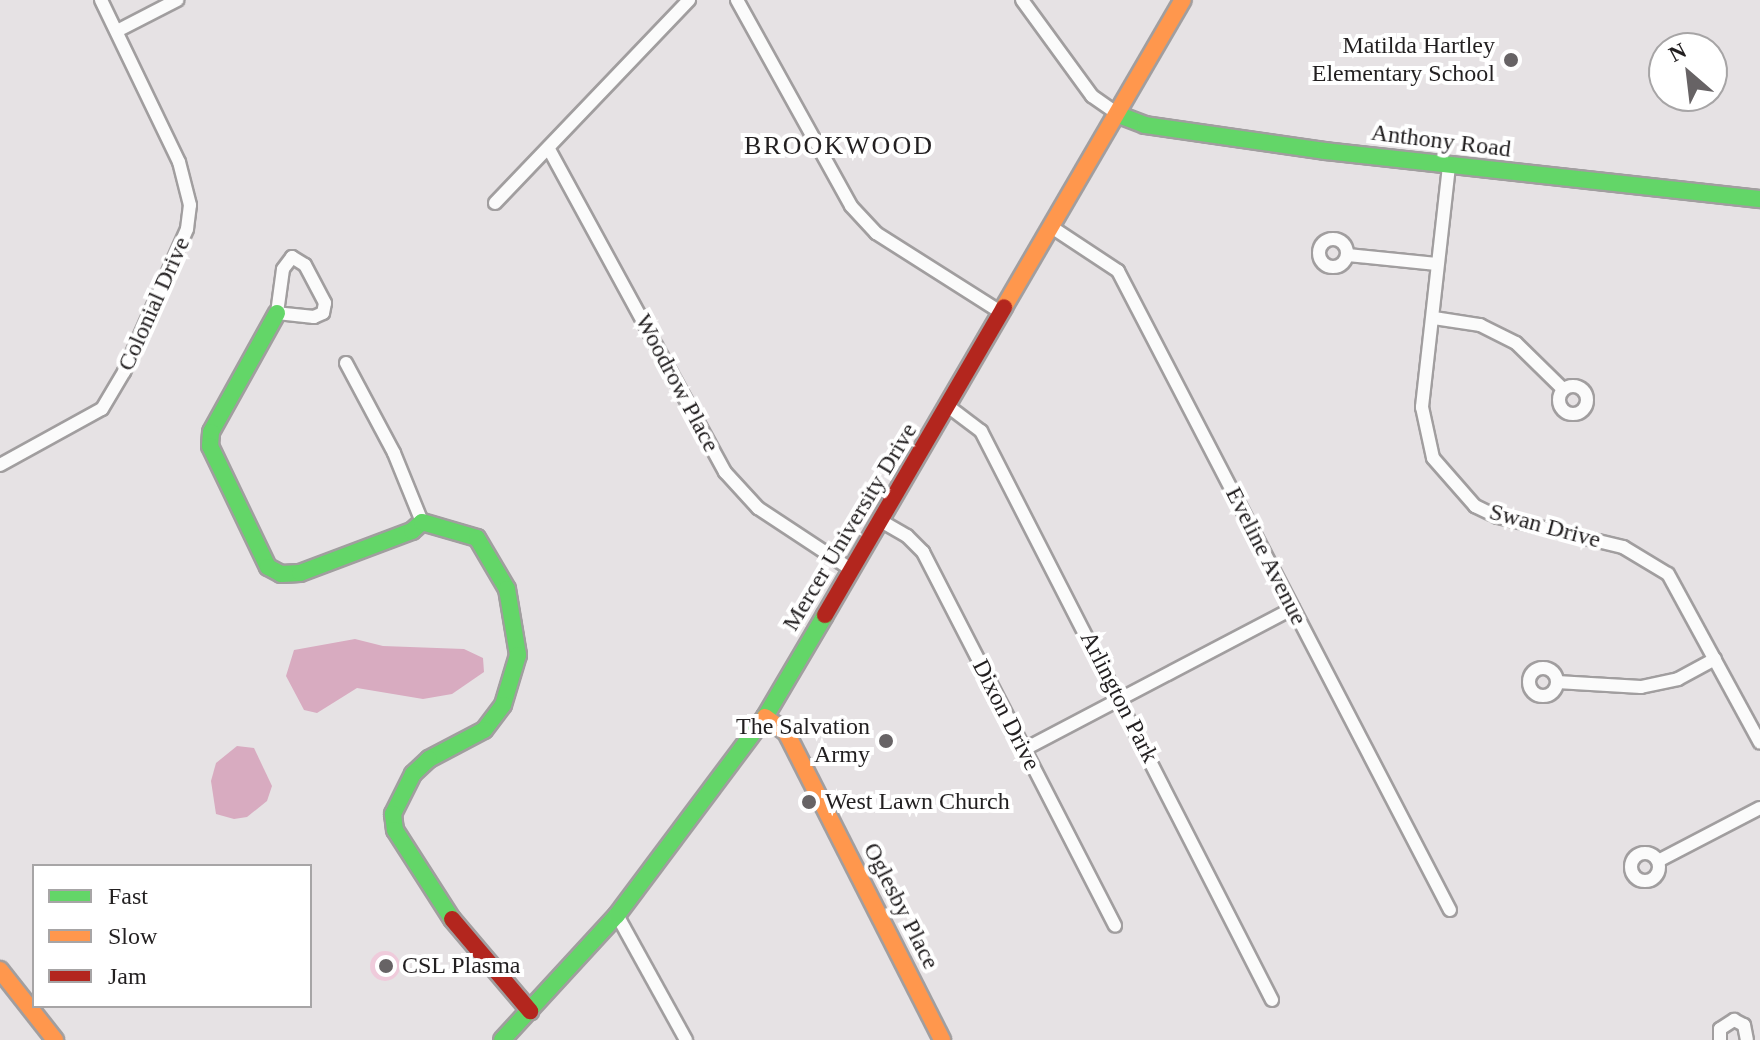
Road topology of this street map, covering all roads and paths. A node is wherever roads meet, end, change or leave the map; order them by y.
1 (101, 0) edge
2 (177, 0) edge
3 (689, 0) edge
4 (737, 0) edge
5 (1022, 0) edge
6 (1183, 0) edge
7 (117, 31) junction
8 (1119, 115) junction
9 (550, 151) junction
10 (1449, 166) junction
11 (1760, 199) edge
12 (495, 203) dead end
13 (1053, 228) junction
14 (1348, 255) dead end
15 (1437, 264) junction
16 (277, 313) junction
17 (1002, 313) junction
18 (1434, 318) junction
19 (346, 363) dead end
20 (1563, 389) dead end
21 (949, 407) junction
22 (0, 465) edge
23 (881, 521) junction
24 (422, 522) junction
25 (852, 570) junction
26 (1293, 608) junction
27 (1715, 659) junction
28 (1557, 682) dead end
29 (1121, 698) junction
30 (765, 717) junction
31 (1760, 743) edge
32 (1023, 750) junction
33 (1760, 808) edge
34 (1658, 861) dead end
35 (1450, 910) dead end
36 (617, 915) junction
37 (1115, 925) dead end
38 (0, 970) edge
39 (1272, 1000) dead end
40 (530, 1011) junction
41 (55, 1040) edge
42 (502, 1040) edge
43 (686, 1040) edge
44 (942, 1040) edge
45 (1720, 1040) edge
46 (1747, 1040) edge

1 - 7 street, Colonial Drive
2 - 7 street
3 - 9 street
4 - 17 street
5 - 8 street
6 - 8 street, Mercer University Drive
7 - 22 street, Colonial Drive
8 - 10 street, Anthony Road
8 - 13 street, Mercer University Drive
9 - 12 street
9 - 25 street, Woodrow Place
10 - 11 street, Anthony Road
10 - 15 street, Swan Drive
13 - 17 street, Mercer University Drive
13 - 26 street, Eveline Avenue
14 - 15 street
15 - 18 street, Swan Drive
16 - 16 street
16 - 24 street
17 - 21 street, Mercer University Drive
18 - 20 street
18 - 27 street, Swan Drive
19 - 24 street
21 - 23 street, Mercer University Drive
21 - 29 street, Arlington Park
23 - 25 street, Mercer University Drive
23 - 32 street, Dixon Drive
24 - 40 street
25 - 30 street, Mercer University Drive
26 - 29 street
26 - 35 street, Eveline Avenue
27 - 28 street
27 - 31 street, Swan Drive
29 - 32 street
29 - 39 street, Arlington Park
30 - 36 street, Mercer University Drive
30 - 44 street, Oglesby Place
32 - 37 street, Dixon Drive
33 - 34 street
36 - 40 street, Mercer University Drive
36 - 43 street
38 - 41 street
40 - 42 street, Mercer University Drive
45 - 46 street

